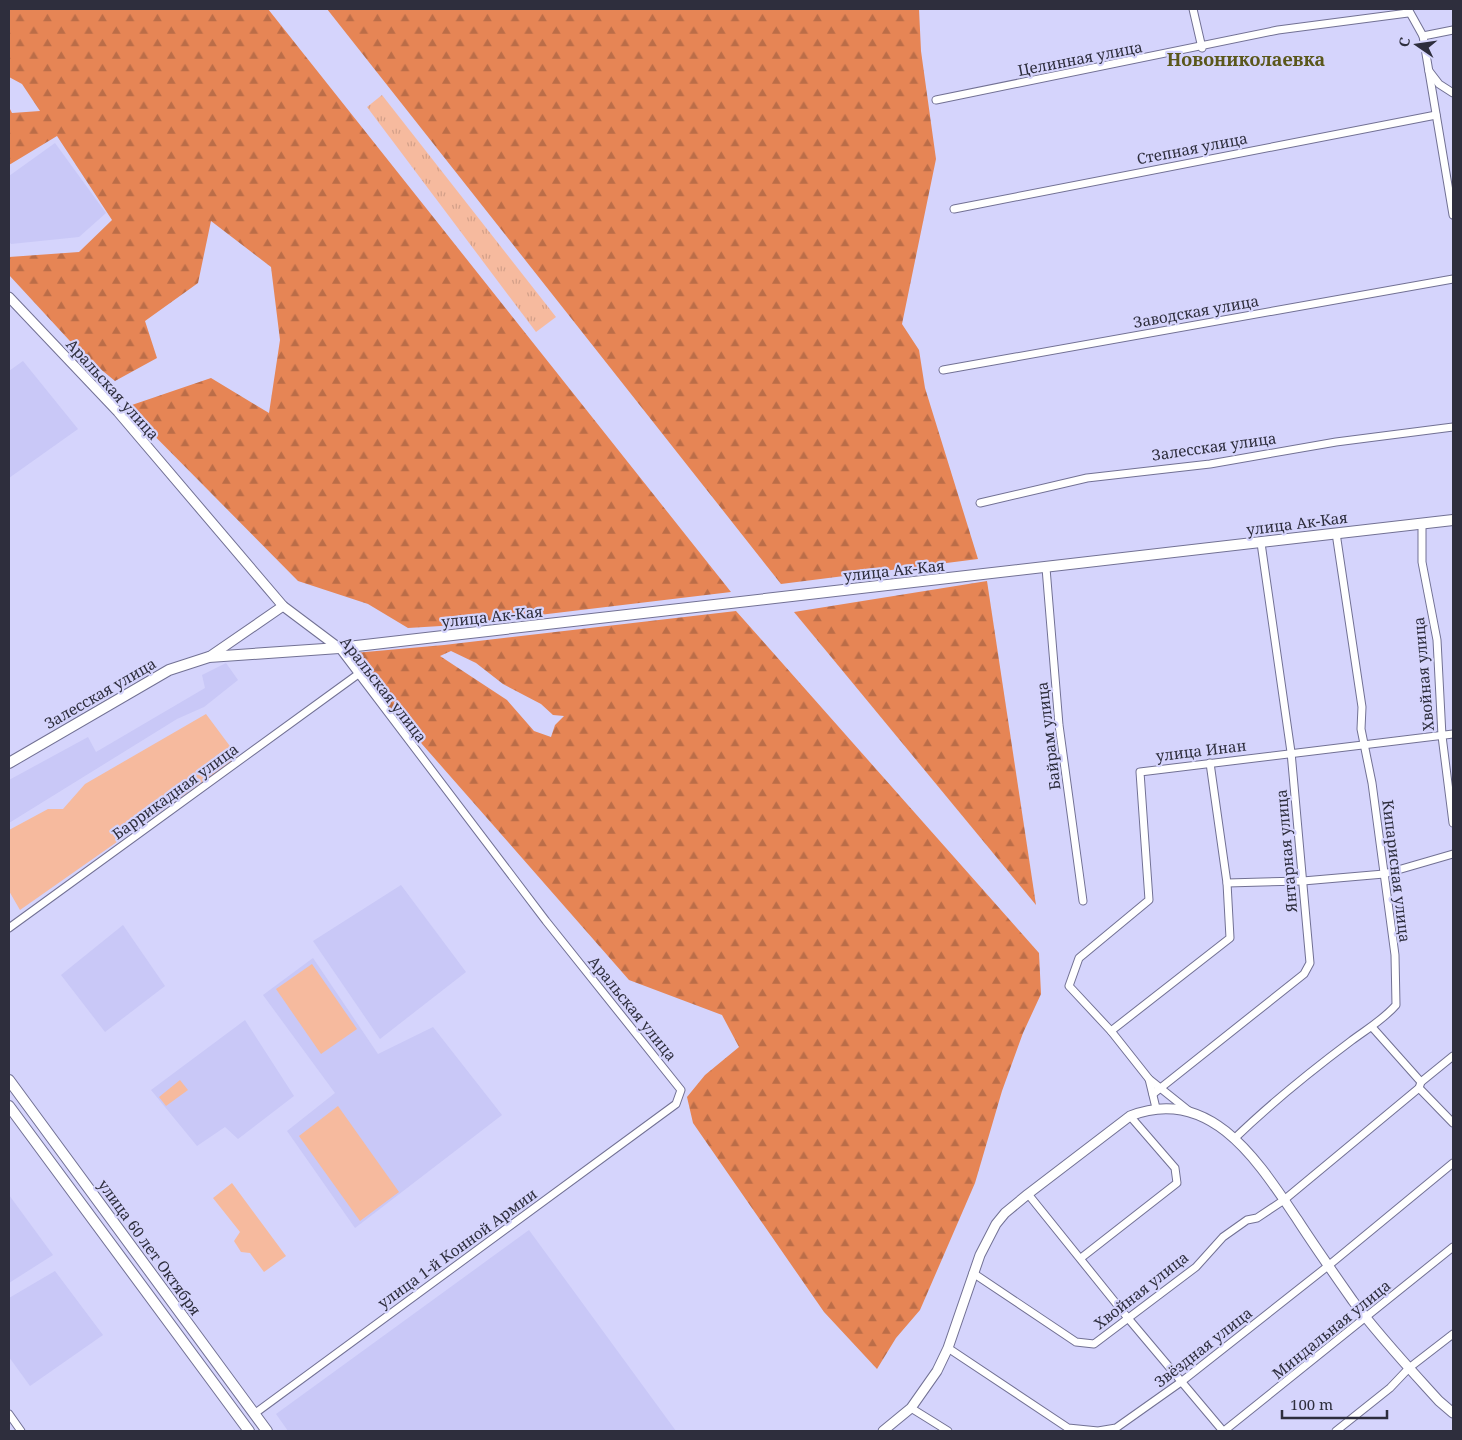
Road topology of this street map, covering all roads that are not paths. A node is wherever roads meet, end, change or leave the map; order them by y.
1 (1193, 9) edge
2 (1408, 11) edge
3 (1453, 30) edge
4 (1423, 36) junction
5 (1202, 48) junction
6 (1429, 70) junction
7 (1453, 93) edge
8 (936, 100) dead end
9 (1436, 115) junction
10 (1450, 184) edge
11 (954, 209) dead end
12 (1453, 215) edge
13 (1453, 279) edge
14 (9, 297) edge
15 (943, 370) dead end
16 (1453, 427) edge
17 (980, 503) dead end
18 (1453, 520) edge
19 (1422, 523) junction
20 (1336, 533) junction
21 (1261, 543) junction
22 (1046, 568) junction
23 (283, 606) junction
24 (339, 648) junction
25 (209, 657) junction
26 (357, 675) junction
27 (1453, 734) edge
28 (1442, 736) junction
29 (1365, 745) junction
30 (1291, 752) junction
31 (9, 763) edge
32 (1210, 763) junction
33 (1453, 823) edge
34 (1453, 854) edge
35 (1384, 874) junction
36 (1302, 881) junction
37 (1227, 883) junction
38 (1083, 900) dead end
39 (9, 928) edge
40 (1372, 1027) junction
41 (1111, 1031) junction
42 (1453, 1056) edge
43 (1149, 1079) junction
44 (9, 1080) edge
45 (1420, 1085) junction
46 (1162, 1088) junction
47 (1153, 1094) junction
48 (676, 1104) joint
49 (9, 1106) edge
50 (1156, 1108) junction
51 (1188, 1111) junction
52 (1130, 1116) junction
53 (1453, 1123) edge
54 (1234, 1139) junction
55 (1453, 1163) edge
56 (1028, 1194) junction
57 (1284, 1200) junction
58 (1453, 1247) edge
59 (1081, 1258) junction
60 (1328, 1266) junction
61 (973, 1273) junction
62 (178, 1311) junction
63 (1126, 1317) junction
64 (1366, 1318) junction
65 (166, 1319) junction
66 (1453, 1334) edge
67 (948, 1348) junction
68 (1409, 1368) junction
69 (1181, 1382) junction
70 (911, 1408) junction
71 (1453, 1413) edge
72 (9, 1414) edge
73 (254, 1414) junction
74 (21, 1431) edge
75 (249, 1431) edge
76 (267, 1431) edge
77 (883, 1431) edge
78 (948, 1431) edge
79 (1098, 1431) edge
80 (1224, 1431) edge
81 (1336, 1431) edge

1 - 5 street
2 - 4 street
2 - 5 street, Целинная улица
3 - 4 street
4 - 6 street
5 - 8 street, Целинная улица
6 - 7 street
6 - 9 street
9 - 10 street
9 - 11 street, Степная улица
10 - 12 street
13 - 15 street, Заводская улица
14 - 23 street, Аральская улица
16 - 17 street, Залесская улица
18 - 19 main road, улица Ак-Кая
19 - 20 main road, улица Ак-Кая
19 - 28 street, Хвойная улица
20 - 21 main road, улица Ак-Кая
20 - 29 street, Кипарисная улица
21 - 22 main road, улица Ак-Кая
21 - 30 street, Янтарная улица
22 - 24 main road, улица Ак-Кая
22 - 38 street, Байрам улица
23 - 24 street, Аральская улица
23 - 25 street, Залесская улица
24 - 25 main road, Залесская улица
24 - 26 street, Аральская улица
25 - 31 main road, Залесская улица
26 - 39 street, Баррикадная улица
26 - 48 street, Аральская улица
27 - 28 street, улица Инан
28 - 29 street, улица Инан
28 - 33 street, Хвойная улица
29 - 30 street, улица Инан
29 - 35 street, Кипарисная улица
30 - 32 street, улица Инан
30 - 36 street, Янтарная улица
32 - 37 street
32 - 41 street, улица Инан
34 - 35 street
35 - 36 street
35 - 40 street, Кипарисная улица
36 - 37 street
36 - 46 street, Янтарная улица
37 - 41 street
40 - 45 street
40 - 54 street, Кипарисная улица
41 - 43 street
42 - 45 street, Хвойная улица
43 - 46 street
43 - 47 street
44 - 62 main road, улица 60 лет Октября
45 - 53 street
45 - 57 street, Хвойная улица
46 - 47 street, Янтарная улица
46 - 51 street
47 - 50 street
48 - 73 street, улица 1-й Конной Армии
49 - 65 main road, улица 60 лет Октября
50 - 51 street
50 - 52 street
51 - 54 street
52 - 56 street
52 - 59 street
54 - 57 street
55 - 60 street, Звёздная улица
56 - 59 street
56 - 61 street
57 - 60 street
57 - 63 street, Хвойная улица
58 - 64 street, Миндальная улица
59 - 63 street
60 - 64 street
60 - 69 street, Звёздная улица
61 - 63 street, Хвойная улица
61 - 67 street
62 - 65 main road
62 - 73 main road, улица 60 лет Октября
63 - 69 street
64 - 68 street
64 - 80 street, Миндальная улица
65 - 75 main road, улица 60 лет Октября
66 - 68 street
67 - 70 street
67 - 79 street, Звёздная улица
68 - 71 street
68 - 81 street
69 - 79 street, Звёздная улица
69 - 80 street
70 - 77 street
70 - 78 street
72 - 74 street
73 - 76 main road, улица 60 лет Октября

